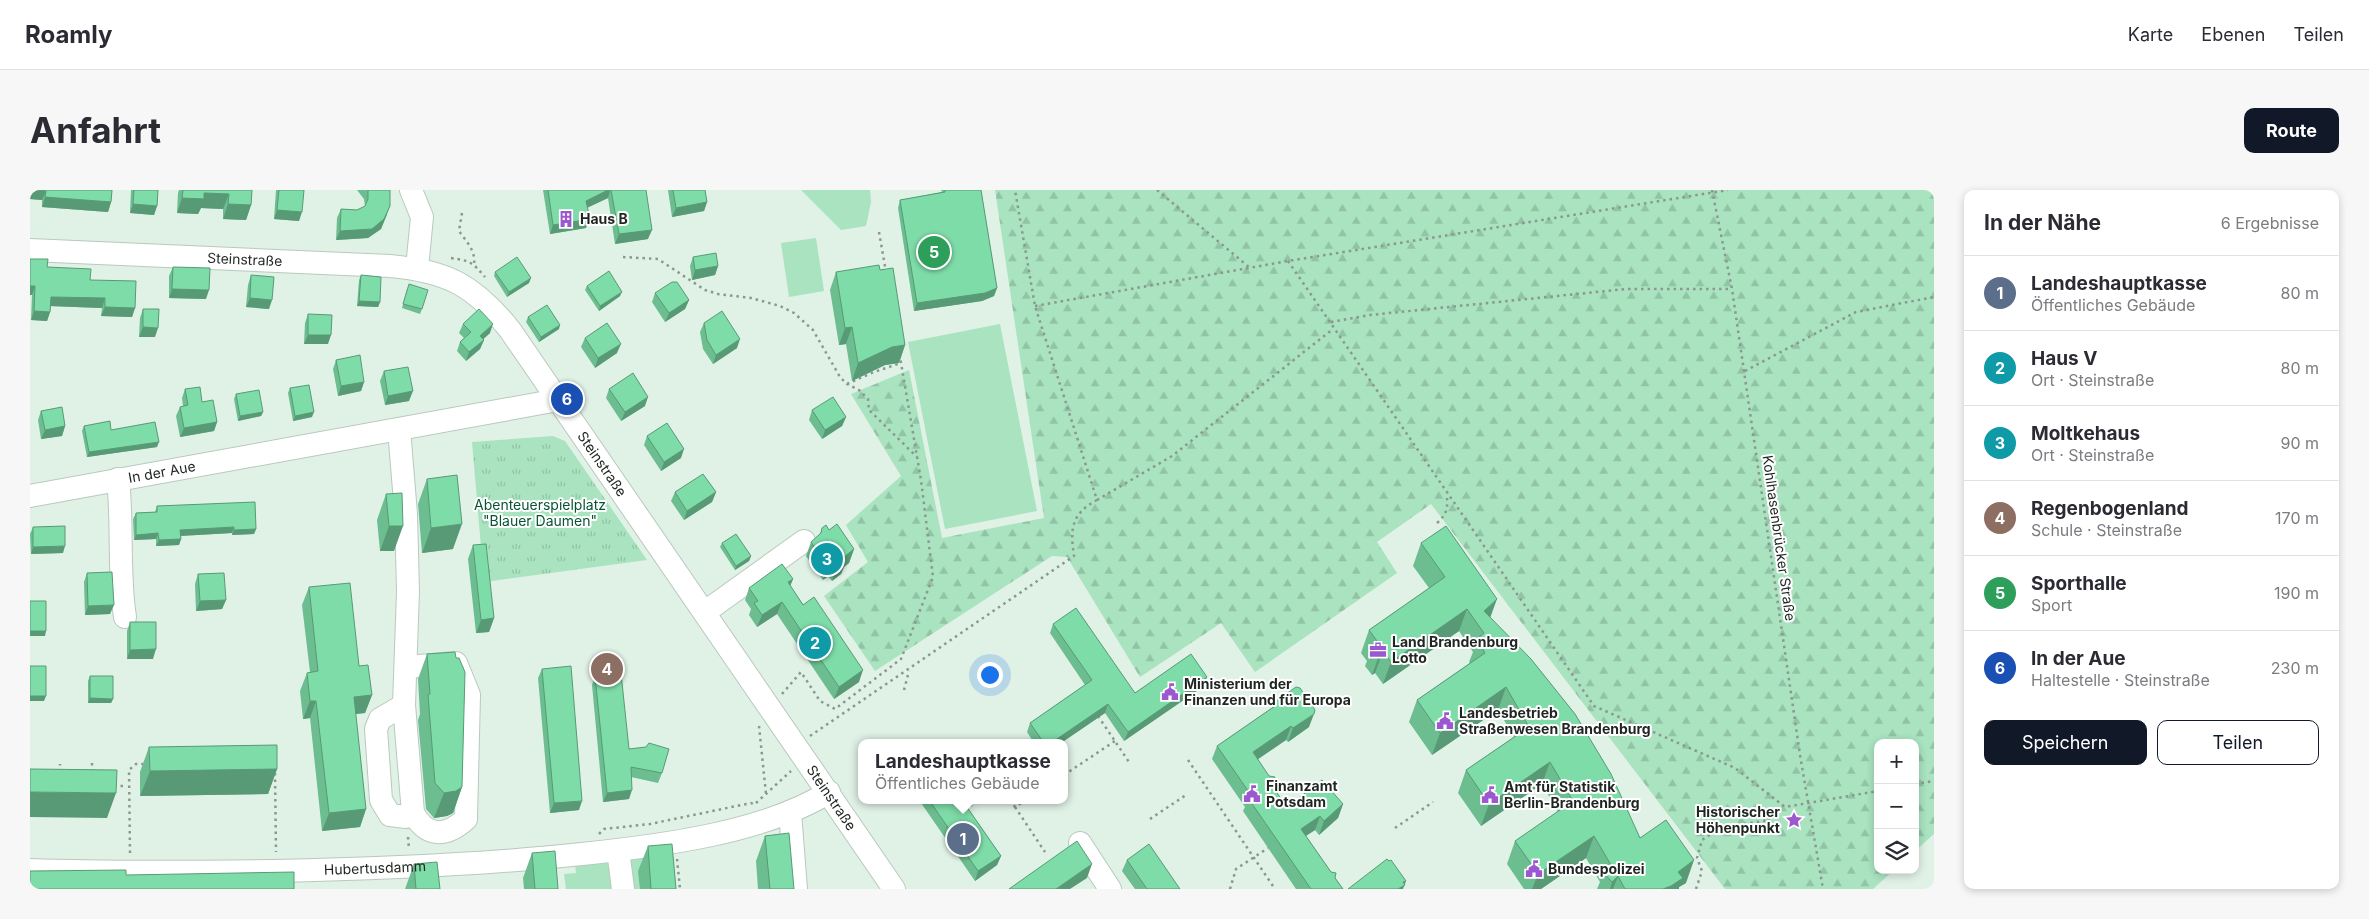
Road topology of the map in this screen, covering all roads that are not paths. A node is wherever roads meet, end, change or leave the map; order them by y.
1 (411, 190) edge
2 (30, 250) edge
3 (417, 268) junction
4 (558, 400) junction
5 (399, 429) junction
6 (118, 478) junction
7 (30, 496) edge
8 (804, 541) dead end
9 (705, 612) junction
10 (125, 617) dead end
11 (406, 667) junction
12 (404, 705) junction
13 (828, 792) junction
14 (790, 812) junction
15 (410, 815) junction
16 (1080, 843) edge
17 (618, 850) junction
18 (30, 870) edge
19 (367, 879) edge
20 (623, 889) edge
21 (796, 889) edge
22 (894, 889) edge
23 (1111, 889) edge

1 - 3 street
2 - 3 street, Steinstraße
3 - 4 street, Steinstraße
4 - 5 street, In der Aue
4 - 9 street, Steinstraße
5 - 6 street, In der Aue
5 - 11 street
6 - 7 street, In der Aue
6 - 10 street
8 - 9 street
9 - 13 street, Steinstraße
11 - 12 street
11 - 15 street
12 - 15 street
12 - 15 street
13 - 14 street, Hubertusdamm
13 - 22 street, Steinstraße
14 - 17 street, Hubertusdamm
14 - 21 street
16 - 23 street
17 - 19 street, Hubertusdamm
17 - 20 street
18 - 19 street, Hubertusdamm

